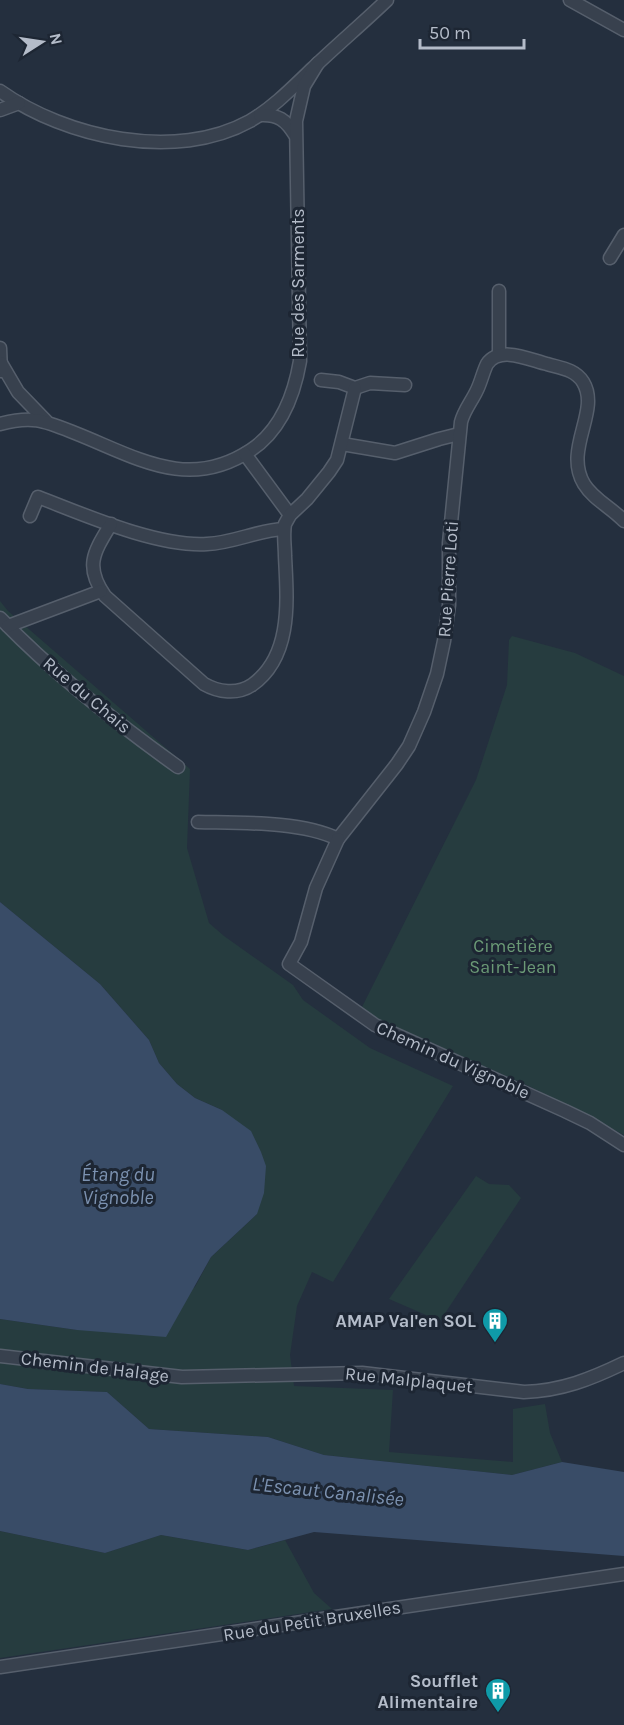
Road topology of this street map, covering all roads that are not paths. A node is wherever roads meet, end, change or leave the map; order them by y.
1 (387, 0) edge
2 (570, 0) edge
3 (624, 30) edge
4 (318, 63) junction
5 (0, 91) edge
6 (19, 103) junction
7 (0, 110) edge
8 (260, 115) junction
9 (296, 135) junction
10 (624, 235) edge
11 (610, 258) dead end
12 (499, 291) dead end
13 (0, 348) edge
14 (499, 355) junction
15 (1, 369) edge
16 (321, 380) dead end
17 (405, 385) dead end
18 (355, 388) junction
19 (46, 421) junction
20 (0, 424) edge
21 (459, 434) junction
22 (342, 444) junction
23 (245, 454) junction
24 (290, 515) junction
25 (30, 516) dead end
26 (624, 521) edge
27 (111, 524) junction
28 (284, 529) junction
29 (101, 591) junction
30 (4, 622) edge
31 (178, 767) dead end
32 (198, 822) dead end
33 (338, 838) junction
34 (289, 964) joint
35 (624, 1145) edge
36 (0, 1356) edge
37 (624, 1363) edge
38 (189, 1378) joint
39 (624, 1574) edge
40 (0, 1667) edge

1 - 4 street
2 - 3 street
4 - 8 street
4 - 9 street, Rue des Sarments
5 - 6 street
6 - 7 street
6 - 8 street
8 - 9 street
9 - 23 street, Rue des Sarments
10 - 11 street
12 - 14 street
13 - 15 street
14 - 21 street, Rue Pierre Loti
14 - 26 street
15 - 19 street
16 - 18 street
17 - 18 street
18 - 22 street
19 - 20 street
19 - 23 street, Rue des Sarments
21 - 22 street
21 - 33 street, Rue Pierre Loti
22 - 24 street
23 - 24 street
24 - 28 street
25 - 27 street
27 - 28 street
27 - 29 street
28 - 29 street
29 - 30 street
30 - 31 street, Rue du Chais
32 - 33 street
33 - 34 street, Rue Pierre Loti
34 - 35 street, Chemin du Vignoble
36 - 38 street, Chemin de Halage
37 - 38 street, Rue Malplaquet
39 - 40 street, Rue du Petit Bruxelles

